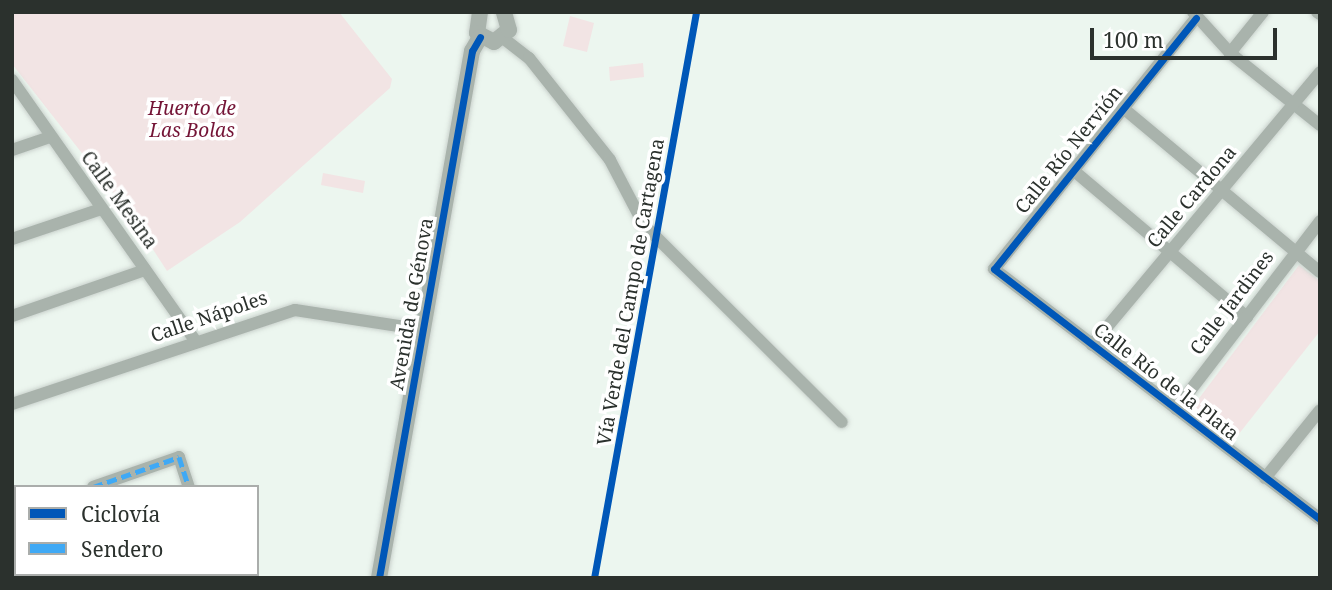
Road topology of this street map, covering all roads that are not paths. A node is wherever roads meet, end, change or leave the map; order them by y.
1 (480, 12) edge
2 (505, 12) edge
3 (1263, 12) edge
4 (1194, 15) edge
5 (480, 37) junction
6 (503, 38) junction
7 (1230, 53) junction
8 (1320, 72) edge
9 (14, 85) edge
10 (1294, 104) junction
11 (1123, 108) junction
12 (1320, 125) edge
13 (49, 137) junction
14 (12, 149) edge
15 (1073, 170) junction
16 (1222, 193) junction
17 (101, 209) junction
18 (1320, 221) edge
19 (12, 239) edge
20 (1295, 252) junction
21 (1170, 255) junction
22 (994, 269) joint
23 (145, 270) junction
24 (1320, 272) edge
25 (12, 316) edge
26 (1247, 317) junction
27 (425, 330) junction
28 (196, 342) junction
29 (1093, 345) junction
30 (12, 404) edge
31 (1177, 409) junction
32 (1320, 410) edge
33 (842, 422) dead end
34 (1265, 478) junction
35 (99, 485) edge
36 (188, 485) edge
37 (1320, 519) edge
38 (379, 578) edge

1 - 5 street, Avenida de Génova
2 - 6 street
3 - 7 street
4 - 7 street
4 - 11 street, Calle Río Nervión
5 - 6 street
5 - 27 street, Avenida de Génova
6 - 33 street
7 - 10 street
8 - 10 street, Calle Cardona
9 - 13 street, Calle Mesina
10 - 12 street
10 - 16 street, Calle Cardona
11 - 15 street, Calle Río Nervión
11 - 16 street
13 - 14 street
13 - 17 street, Calle Mesina
15 - 21 street
15 - 22 street, Calle Río Nervión
16 - 20 street
16 - 21 street, Calle Cardona
17 - 19 street
17 - 23 street, Calle Mesina
18 - 20 street, Calle Jardines
20 - 24 street
20 - 26 street, Calle Jardines
21 - 26 street
21 - 29 street, Calle Cardona
22 - 29 street, Calle Río de la Plata
23 - 25 street
23 - 28 street, Calle Mesina
26 - 31 street, Calle Jardines
27 - 28 street, Calle Nápoles
27 - 38 street, Avenida de Génova
28 - 30 street, Calle Nápoles
29 - 31 street, Calle Río de la Plata
31 - 34 street, Calle Río de la Plata
32 - 34 street
34 - 37 street, Calle Río de la Plata
35 - 36 street

